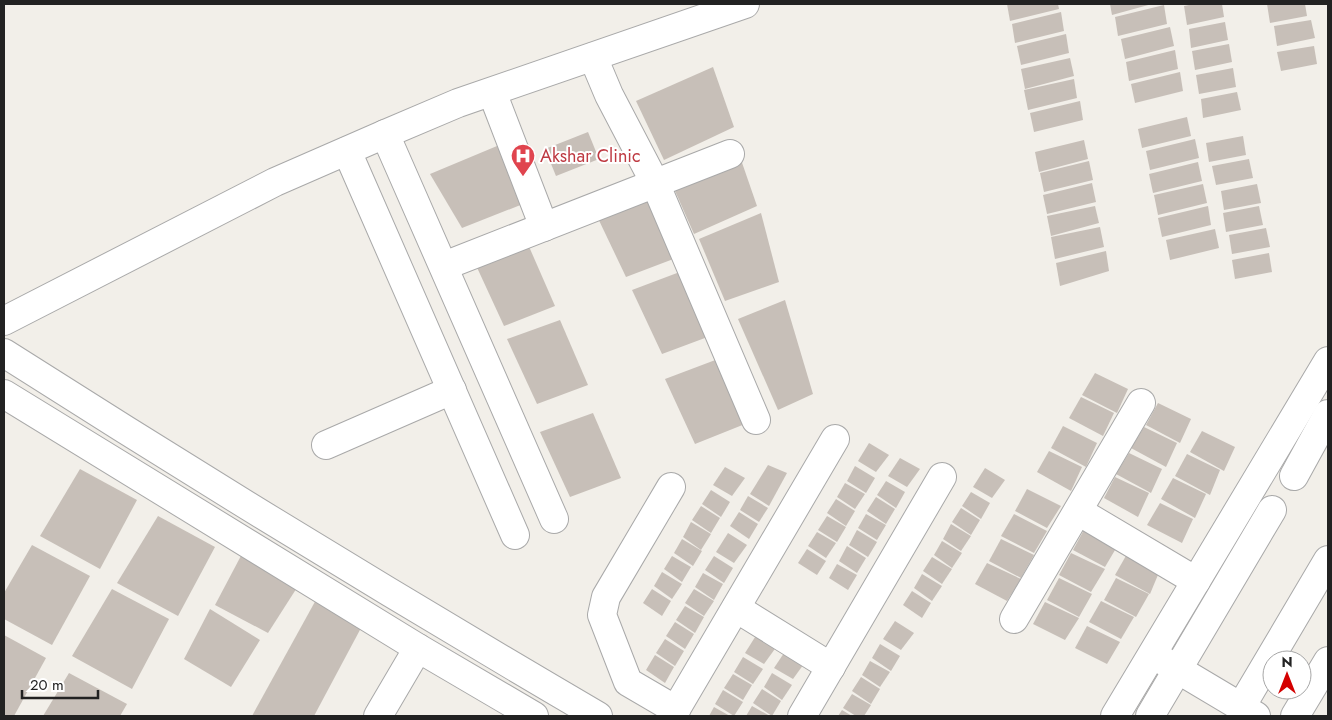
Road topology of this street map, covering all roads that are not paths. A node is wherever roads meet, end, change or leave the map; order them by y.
1 (745, 4) edge
2 (594, 56) junction
3 (492, 92) junction
4 (385, 134) junction
5 (347, 151) junction
6 (730, 154) dead end
7 (655, 183) junction
8 (544, 227) junction
9 (444, 266) junction
10 (4, 321) edge
11 (4, 353) edge
12 (1328, 361) edge
13 (452, 390) junction
14 (4, 394) edge
15 (1141, 403) dead end
16 (1328, 414) edge
17 (756, 420) dead end
18 (835, 440) dead end
19 (326, 445) dead end
20 (1294, 476) dead end
21 (942, 477) dead end
22 (671, 487) dead end
23 (1272, 510) dead end
24 (1078, 511) junction
25 (554, 519) dead end
26 (515, 535) dead end
27 (1328, 560) edge
28 (1196, 581) junction
29 (736, 608) junction
30 (1014, 619) dead end
31 (418, 648) junction
32 (1152, 654) junction
33 (1328, 661) edge
34 (831, 666) junction
35 (1177, 669) junction
36 (1248, 712) edge
37 (674, 713) edge
38 (378, 716) edge
39 (534, 716) edge
40 (598, 716) edge
41 (802, 716) edge
42 (1115, 716) edge
43 (1150, 716) edge
44 (1295, 716) edge

1 - 2 street
2 - 3 street
2 - 7 street
3 - 4 street
3 - 8 street
4 - 5 street
4 - 9 street
5 - 10 street
5 - 13 street
6 - 7 street
7 - 8 street
7 - 17 street
8 - 9 street
9 - 25 street
11 - 40 street
12 - 28 street
13 - 19 street
13 - 26 street
14 - 31 street
15 - 24 street
16 - 20 street
18 - 29 street
21 - 34 street
22 - 37 street
23 - 35 street
24 - 28 street
24 - 30 street
27 - 36 street
28 - 32 street
29 - 34 street
29 - 37 street
31 - 38 street
31 - 39 street
32 - 35 street
32 - 42 street
33 - 44 street
34 - 41 street
35 - 36 street
35 - 43 street

